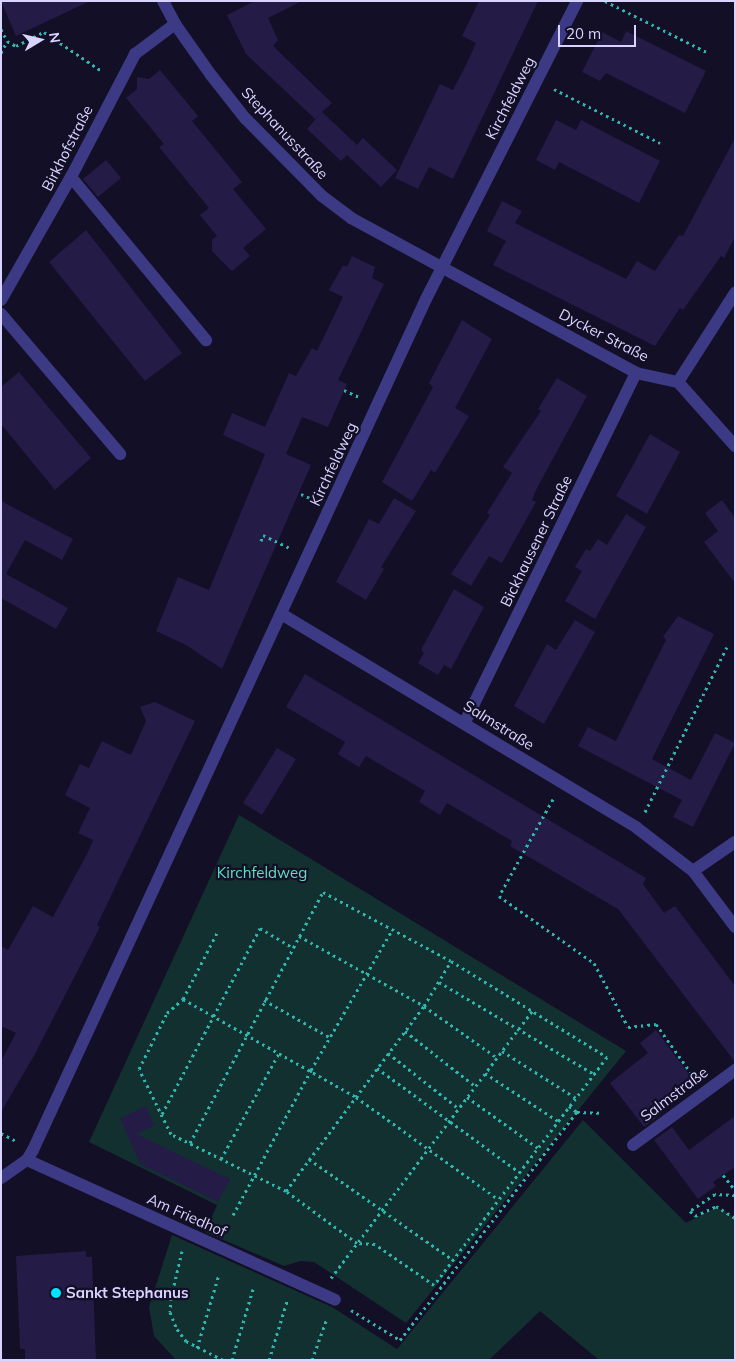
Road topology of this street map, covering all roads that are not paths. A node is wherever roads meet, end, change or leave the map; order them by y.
1 (163, 1) edge
2 (577, 1) edge
3 (175, 24) junction
4 (72, 178) junction
5 (443, 266) junction
6 (735, 293) edge
7 (1, 300) edge
8 (1, 314) edge
9 (206, 340) dead end
10 (636, 373) junction
11 (678, 382) junction
12 (735, 446) edge
13 (120, 454) dead end
14 (282, 615) junction
15 (465, 722) junction
16 (735, 842) edge
17 (693, 871) junction
18 (735, 927) edge
19 (735, 1070) edge
20 (633, 1145) dead end
21 (26, 1160) junction
22 (1, 1178) edge
23 (335, 1300) road end

1 - 3 street, Stephanusstraße
2 - 5 street, Kirchfeldweg
3 - 4 street, Birkhofstraße
3 - 5 street, Stephanusstraße
4 - 7 street, Birkhofstraße
4 - 9 street
5 - 10 street, Dycker Straße
5 - 14 street, Kirchfeldweg
6 - 11 street
8 - 13 street
10 - 11 street, Dycker Straße
10 - 15 street, Bickhausener Straße
11 - 12 street
14 - 15 street, Salmstraße
14 - 21 street, Kirchfeldweg
15 - 17 street, Salmstraße
16 - 17 street
17 - 18 street, Salmstraße
19 - 20 street, Salmstraße
21 - 22 street, Kirchfeldweg
21 - 23 street, Am Friedhof

